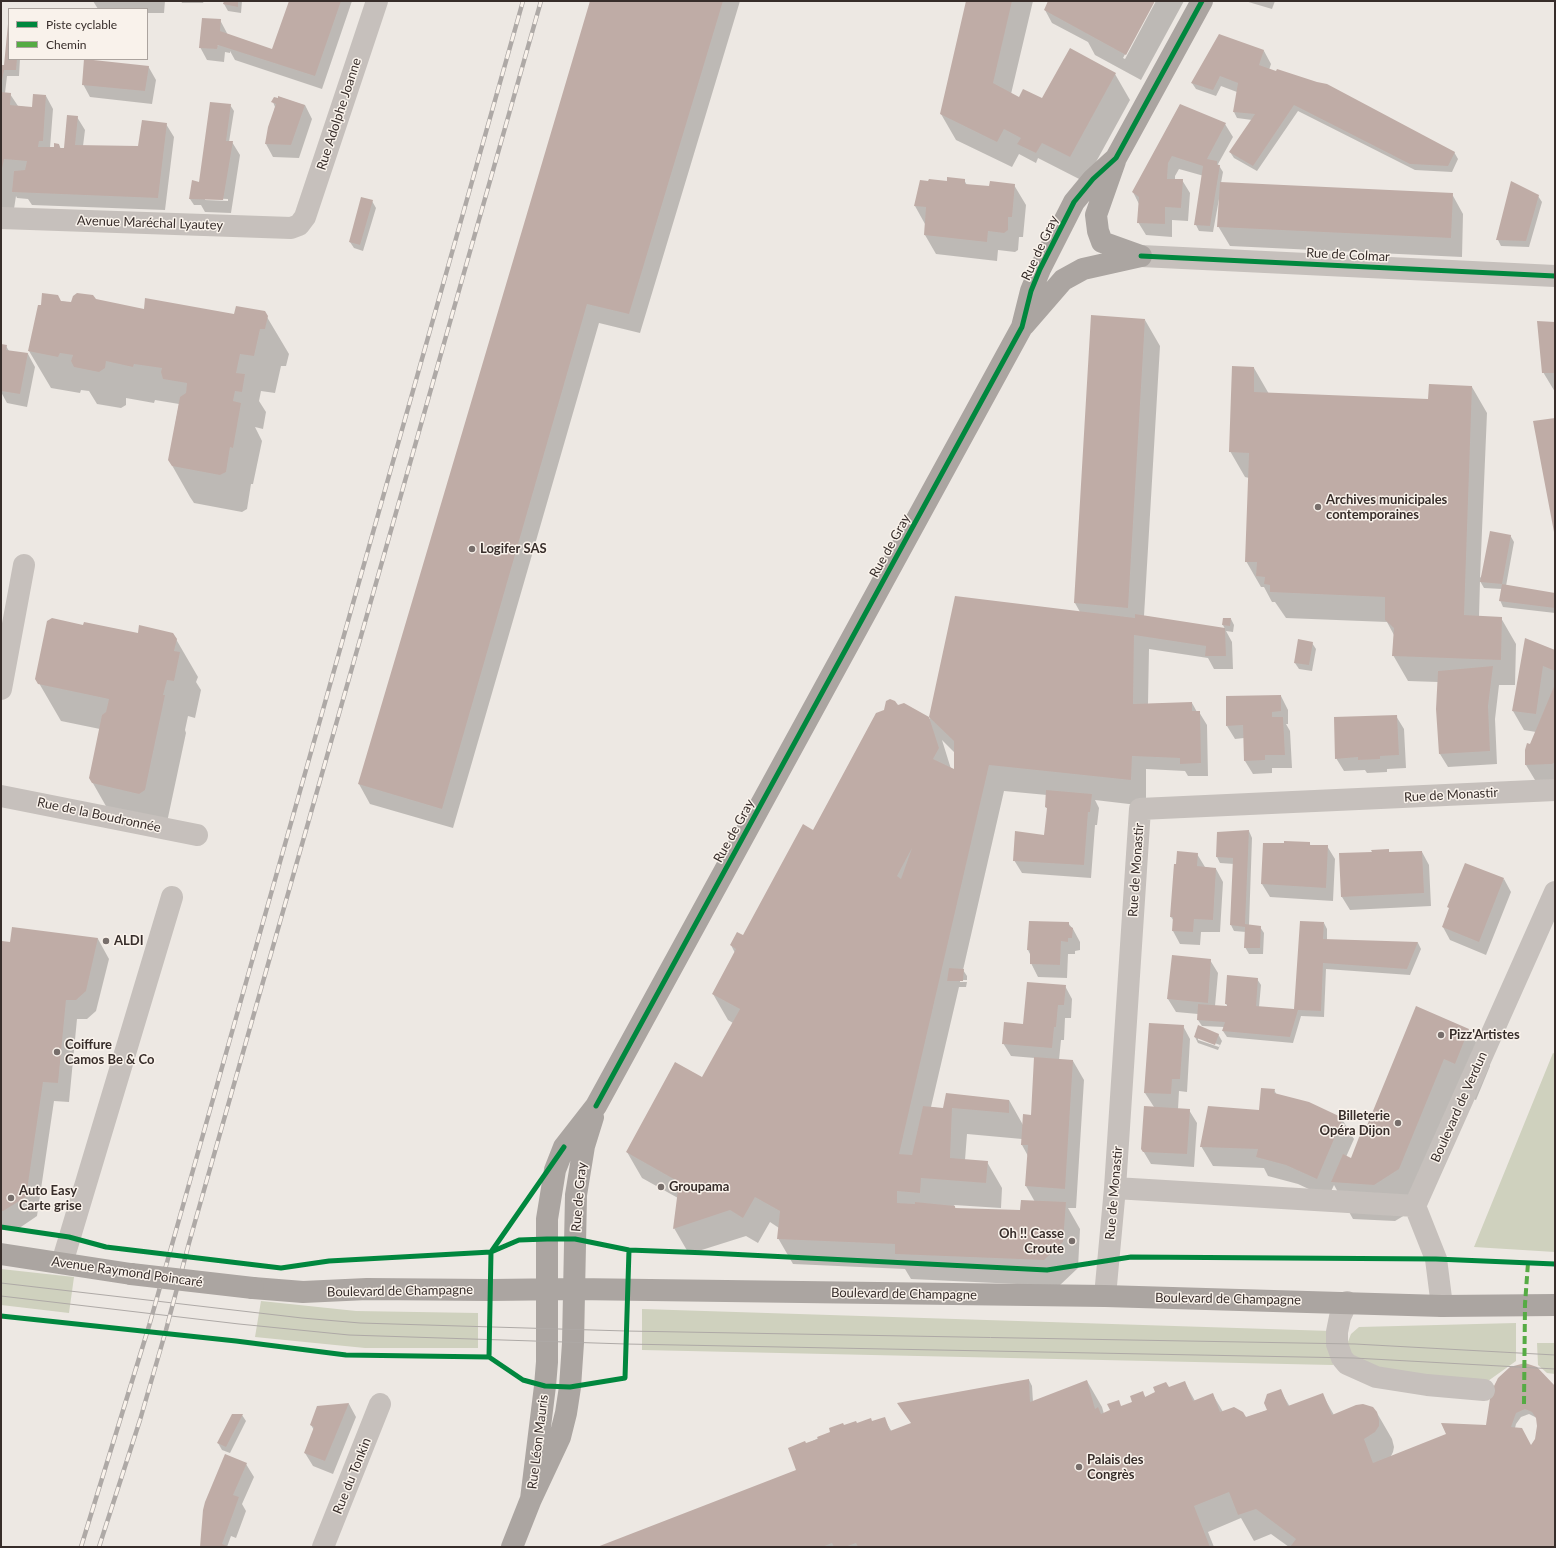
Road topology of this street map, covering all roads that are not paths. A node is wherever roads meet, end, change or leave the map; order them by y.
1 (377, 1) edge
2 (1202, 1) edge
3 (1116, 158) junction
4 (1, 218) edge
5 (299, 225) joint
6 (1141, 256) junction
7 (1555, 276) edge
8 (1022, 327) junction
9 (24, 565) dead end
10 (1, 689) edge
11 (1555, 790) edge
12 (1, 796) edge
13 (197, 835) dead end
14 (1555, 892) edge
15 (172, 897) dead end
16 (596, 1106) junction
17 (1115, 1188) junction
18 (1415, 1206) junction
19 (1, 1254) edge
20 (62, 1263) junction
21 (253, 1288) joint
22 (546, 1288) junction
23 (574, 1289) junction
24 (1105, 1296) junction
25 (1347, 1302) junction
26 (1555, 1305) edge
27 (1442, 1306) junction
28 (1484, 1390) dead end
29 (380, 1404) dead end
30 (531, 1499) junction
31 (326, 1546) edge
32 (512, 1547) edge

1 - 5 street, Rue Adolphe Joanne
2 - 3 main road, Rue de Gray
3 - 6 main road, Rue de Colmar
3 - 8 main road, Rue de Gray
4 - 5 street, Avenue Maréchal Lyautey
6 - 7 street, Rue de Colmar
6 - 8 main road, Rue de Colmar
8 - 16 main road, Rue de Gray
9 - 10 street
11 - 17 street, Rue de Monastir
12 - 13 street, Rue de la Boudronnée
14 - 18 street, Boulevard de Verdun
15 - 20 street
16 - 22 main road, Rue de Gray
16 - 23 main road, Rue de Gray
17 - 18 street
17 - 24 street, Rue de Monastir
18 - 27 street
19 - 20 main road, Avenue Raymond Poincaré
20 - 21 main road, Avenue Raymond Poincaré, bridge
21 - 22 main road, Boulevard de Champagne
22 - 23 main road, Boulevard de Champagne
22 - 30 main road, Rue Léon Mauris
23 - 24 main road, Boulevard de Champagne
23 - 30 main road, Rue Léon Mauris
24 - 25 main road, Boulevard de Champagne
25 - 27 main road, Boulevard de Champagne
25 - 28 street
26 - 27 main road, Boulevard de Champagne
29 - 31 street, Rue du Tonkin
30 - 32 main road, Rue Léon Mauris

